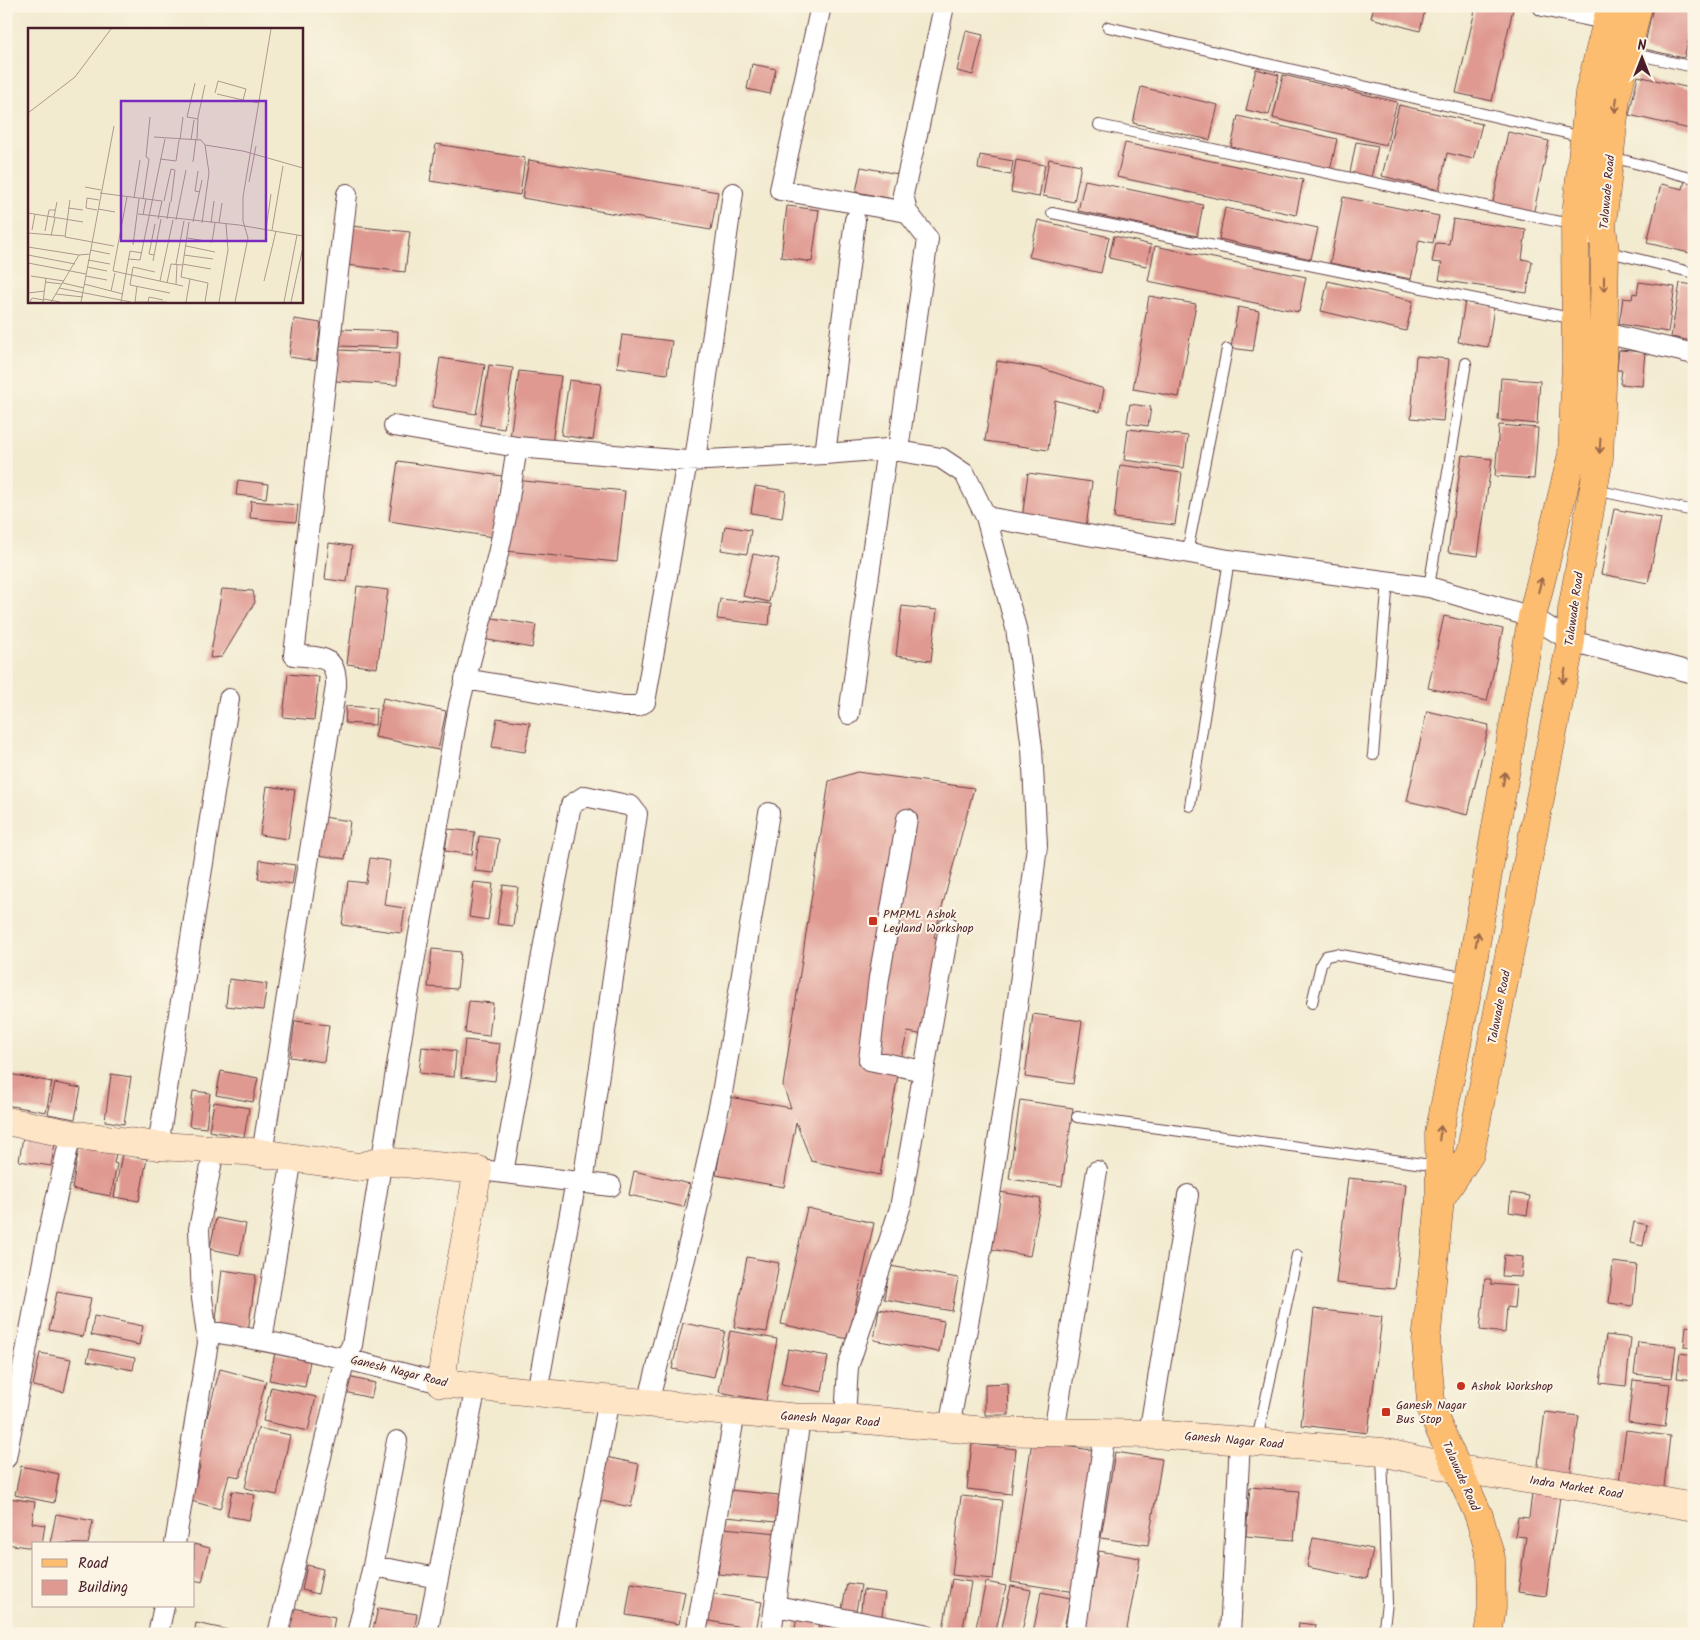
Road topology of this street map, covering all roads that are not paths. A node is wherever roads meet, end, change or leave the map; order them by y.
1 (821, 6) edge
2 (944, 6) edge
3 (1543, 6) edge
4 (1609, 13) edge
5 (1636, 16) edge
6 (1108, 27) dead end
7 (1627, 53) junction
8 (1694, 67) edge
9 (1099, 125) dead end
10 (1584, 138) junction
11 (1610, 157) junction
12 (1694, 178) edge
13 (733, 193) dead end
14 (347, 194) dead end
15 (907, 212) junction
16 (1052, 213) dead end
17 (855, 220) dead end
18 (1575, 225) junction
19 (1604, 251) junction
20 (1694, 273) edge
21 (1576, 319) junction
22 (1604, 333) junction
23 (1227, 349) dead end
24 (1694, 354) edge
25 (1466, 364) dead end
26 (394, 426) dead end
27 (517, 447) junction
28 (893, 449) junction
29 (825, 454) junction
30 (691, 461) junction
31 (1594, 489) junction
32 (1694, 511) edge
33 (986, 517) junction
34 (1187, 553) junction
35 (1229, 560) junction
36 (1388, 581) junction
37 (1429, 587) junction
38 (1532, 617) junction
39 (1571, 641) junction
40 (1694, 673) edge
41 (465, 679) junction
42 (229, 699) dead end
43 (849, 714) dead end
44 (1373, 755) dead end
45 (1190, 806) dead end
46 (769, 812) dead end
47 (907, 819) dead end
48 (949, 926) dead end
49 (1470, 978) junction
50 (1312, 1003) dead end
51 (924, 1071) junction
52 (1077, 1118) dead end
53 (6, 1121) edge
54 (71, 1134) junction
55 (158, 1146) junction
56 (214, 1150) junction
57 (262, 1154) junction
58 (292, 1158) junction
59 (382, 1161) junction
60 (1439, 1166) junction
61 (490, 1171) junction
62 (1097, 1171) dead end
63 (579, 1182) junction
64 (611, 1186) dead end
65 (1188, 1195) dead end
66 (1440, 1199) junction
67 (1297, 1255) dead end
68 (206, 1331) junction
69 (262, 1340) junction
70 (344, 1358) junction
71 (441, 1383) junction
72 (476, 1386) junction
73 (537, 1392) junction
74 (609, 1399) junction
75 (648, 1403) junction
76 (735, 1412) junction
77 (800, 1418) junction
78 (845, 1418) junction
79 (949, 1428) junction
80 (1054, 1432) junction
81 (1105, 1433) junction
82 (1149, 1434) junction
83 (397, 1441) dead end
84 (1248, 1441) junction
85 (1382, 1452) junction
86 (6, 1458) edge
87 (1458, 1468) junction
88 (1694, 1507) edge
89 (175, 1542) edge
90 (373, 1566) junction
91 (438, 1578) junction
92 (776, 1606) junction
93 (164, 1608) edge
94 (158, 1634) edge
95 (278, 1634) edge
96 (357, 1634) edge
97 (427, 1634) edge
98 (564, 1634) edge
99 (696, 1634) edge
100 (771, 1634) edge
101 (924, 1634) edge
102 (1075, 1634) edge
103 (1230, 1634) edge
104 (1383, 1634) edge
105 (1488, 1634) edge

1 - 15 street
2 - 15 street
3 - 4 street
4 - 5 street
4 - 10 main road, Talawade Road
5 - 7 main road, Talawade Road
6 - 10 lane
7 - 8 lane
7 -> 11 main road, Talawade Road
9 - 18 lane
10 - 18 main road, Talawade Road
11 - 12 lane
11 - 19 main road, Talawade Road
13 - 30 street
14 - 57 street
15 - 28 street
16 - 21 lane
17 - 29 street
18 - 19 lane
18 - 21 main road, Talawade Road
19 - 20 lane
19 -> 22 main road, Talawade Road
38 -> 21 main road, Talawade Road
22 - 24 street
22 -> 31 main road, Talawade Road
23 - 34 lane
25 - 37 lane
26 - 27 street
27 - 30 street
27 - 41 street
28 - 29 street
28 - 33 street
28 - 43 street
29 - 30 street
30 - 41 street
31 - 32 lane
31 - 39 main road, Talawade Road
33 - 34 street
33 - 79 street
34 - 35 street
35 - 36 street
35 - 45 lane
36 - 37 street
36 - 44 lane
37 - 38 street
38 - 39 street
49 -> 38 main road, Talawade Road
39 - 40 street
39 -> 66 main road, Talawade Road
41 - 59 street
42 - 55 street
46 - 75 street
47 - 51 street
48 - 51 street
49 - 50 lane
60 -> 49 main road, Talawade Road
51 - 78 street
52 - 60 lane
53 - 54 street
54 - 55 street
54 - 86 street
55 - 56 street
56 - 57 street
56 - 68 street
57 - 58 street
58 - 59 street
58 - 69 street
59 - 61 street
59 - 70 street
60 - 66 main road, Talawade Road
61 - 63 street
61 - 63 street
61 - 71 street
62 - 80 street
63 - 64 street
63 - 73 street
65 - 82 street
66 - 87 main road, Talawade Road
67 - 84 lane
68 - 69 street, Ganesh Nagar Road
68 - 89 street
69 - 70 street, Ganesh Nagar Road
70 - 71 street, Ganesh Nagar Road
70 - 95 street
71 - 72 street, Ganesh Nagar Road
72 - 73 street, Ganesh Nagar Road
72 - 91 street
73 - 74 street, Ganesh Nagar Road
74 - 75 street, Ganesh Nagar Road
74 - 98 street
75 - 76 street, Ganesh Nagar Road
76 - 77 street, Ganesh Nagar Road
76 - 99 street
77 - 78 street, Ganesh Nagar Road
77 - 92 street
78 - 79 street, Ganesh Nagar Road
79 - 80 street, Ganesh Nagar Road
80 - 81 street, Ganesh Nagar Road
81 - 82 street, Ganesh Nagar Road
81 - 102 street
82 - 84 street, Ganesh Nagar Road
83 - 90 street
84 - 85 street, Ganesh Nagar Road
84 - 103 street
85 - 87 street, Ganesh Nagar Road
85 - 104 lane
87 - 88 street, Indra Market Road
87 - 105 main road, Talawade Road
90 - 91 street
90 - 96 street
91 - 97 street
92 - 100 street
92 - 101 street
93 - 94 street

